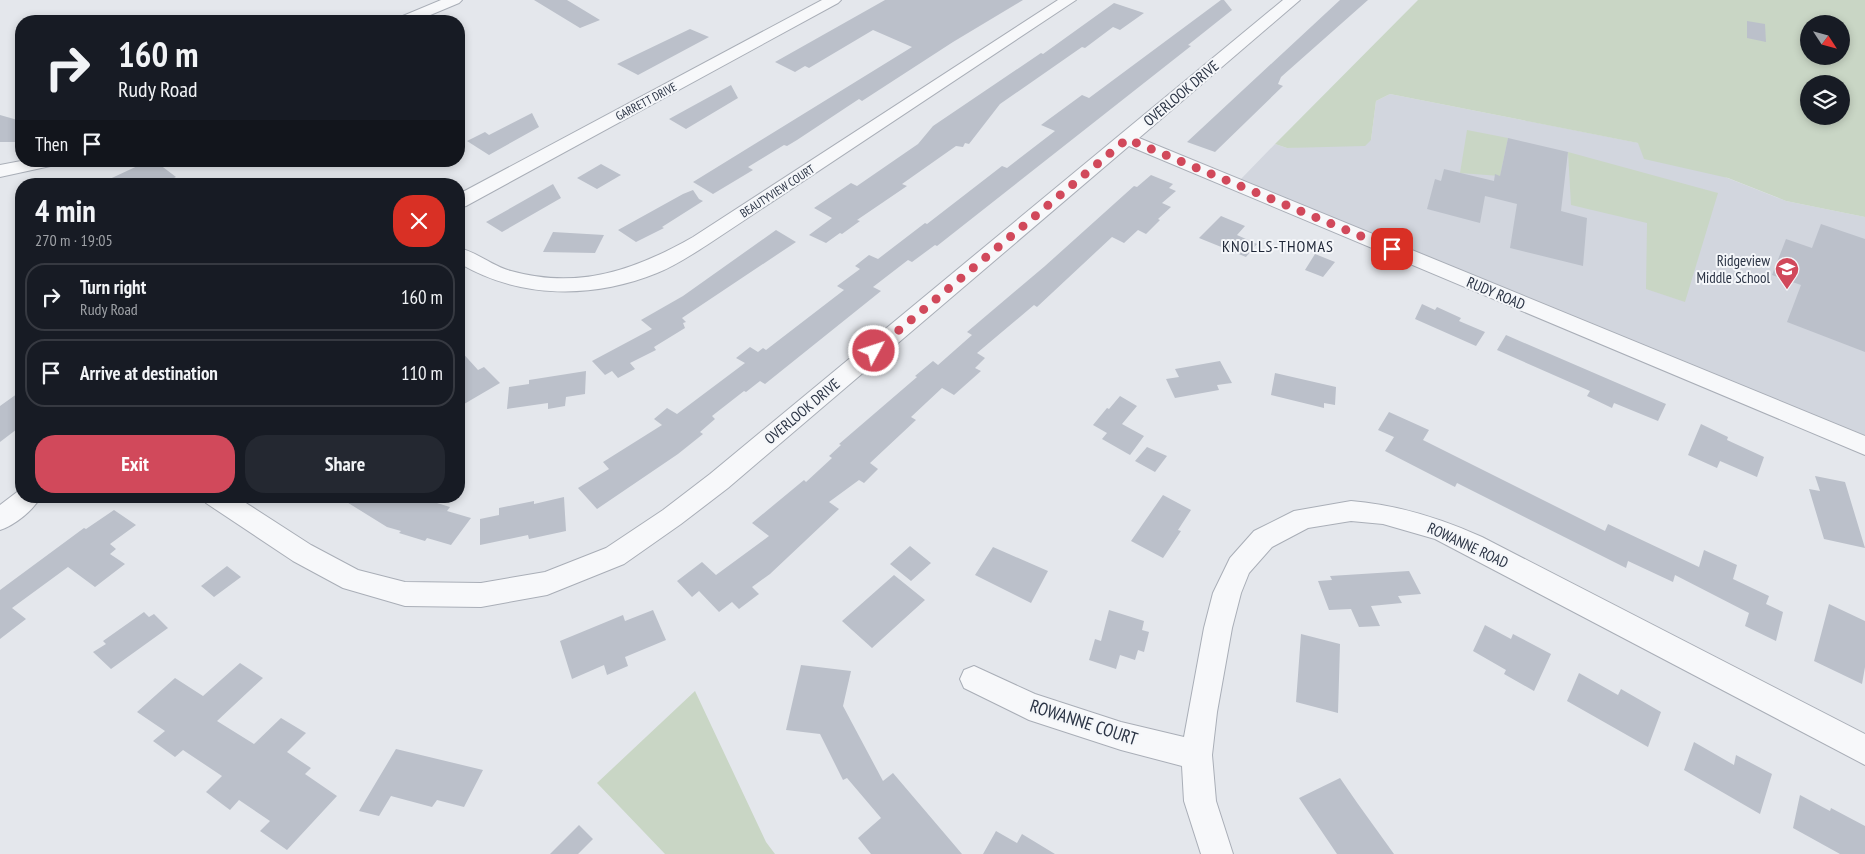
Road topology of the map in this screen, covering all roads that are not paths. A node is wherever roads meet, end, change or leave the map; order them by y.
1 (454, 0) edge
2 (834, 0) edge
3 (1068, 0) edge
4 (1285, 1) edge
5 (418, 15) edge
6 (1127, 139) junction
7 (20, 167) edge
8 (0, 171) edge
9 (465, 199) edge
10 (465, 258) edge
11 (1865, 446) edge
12 (21, 503) edge
13 (225, 503) edge
14 (0, 520) edge
15 (974, 680) dead end
16 (1865, 750) edge
17 (1197, 755) junction
18 (1217, 854) edge

1 - 5 street
2 - 9 street, GARRETT DRIVE
3 - 10 street, BEAUTYVIEW COURT
4 - 6 street, OVERLOOK DRIVE
6 - 11 street, RUDY ROAD
6 - 13 street, OVERLOOK DRIVE
7 - 8 street
12 - 14 street
15 - 17 street, ROWANNE COURT
16 - 17 street, ROWANNE ROAD
17 - 18 street, ROWANNE ROAD

